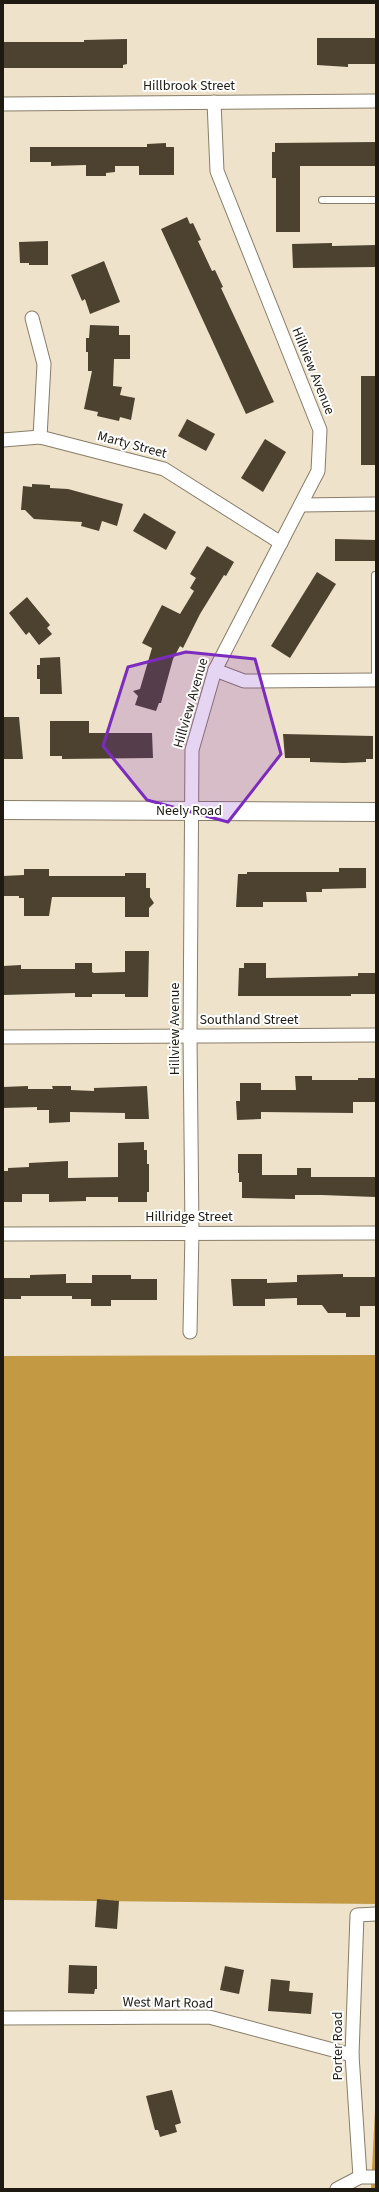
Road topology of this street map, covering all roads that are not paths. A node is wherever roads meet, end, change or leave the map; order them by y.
1 (376, 101) edge
2 (214, 102) junction
3 (3, 104) edge
4 (322, 200) dead end
5 (376, 200) edge
6 (32, 318) dead end
7 (40, 437) junction
8 (3, 440) edge
9 (376, 504) edge
10 (301, 505) junction
11 (281, 543) junction
12 (376, 575) edge
13 (215, 670) junction
14 (375, 680) edge
15 (3, 810) edge
16 (192, 811) junction
17 (376, 812) edge
18 (376, 1035) edge
19 (190, 1036) junction
20 (3, 1037) edge
21 (192, 1232) junction
22 (376, 1233) edge
23 (3, 1234) edge
24 (190, 1332) dead end
25 (376, 1914) edge
26 (3, 2018) edge
27 (352, 2055) junction
28 (360, 2177) junction
29 (376, 2177) edge
30 (337, 2189) edge

1 - 2 street, Hillbrook Street
2 - 3 street, Hillbrook Street
2 - 10 street, Hillview Avenue
4 - 5 lane
6 - 7 street
7 - 8 street, Marty Street
7 - 11 street, Marty Street
9 - 10 street
10 - 11 street, Hillview Avenue
11 - 13 street, Hillview Avenue
12 - 14 lane
13 - 14 street
13 - 16 street, Hillview Avenue
15 - 16 street, Neely Road
16 - 17 street, Neely Road
16 - 19 street, Hillview Avenue
18 - 19 street, Southland Street
19 - 20 street, Southland Street
19 - 21 street, Hillview Avenue
21 - 22 street, Hillridge Street
21 - 23 street, Hillridge Street
21 - 24 street, Hillview Avenue
25 - 27 street, Porter Road
26 - 27 street, West Mart Road
27 - 28 street, Porter Road
28 - 29 street
28 - 30 street

